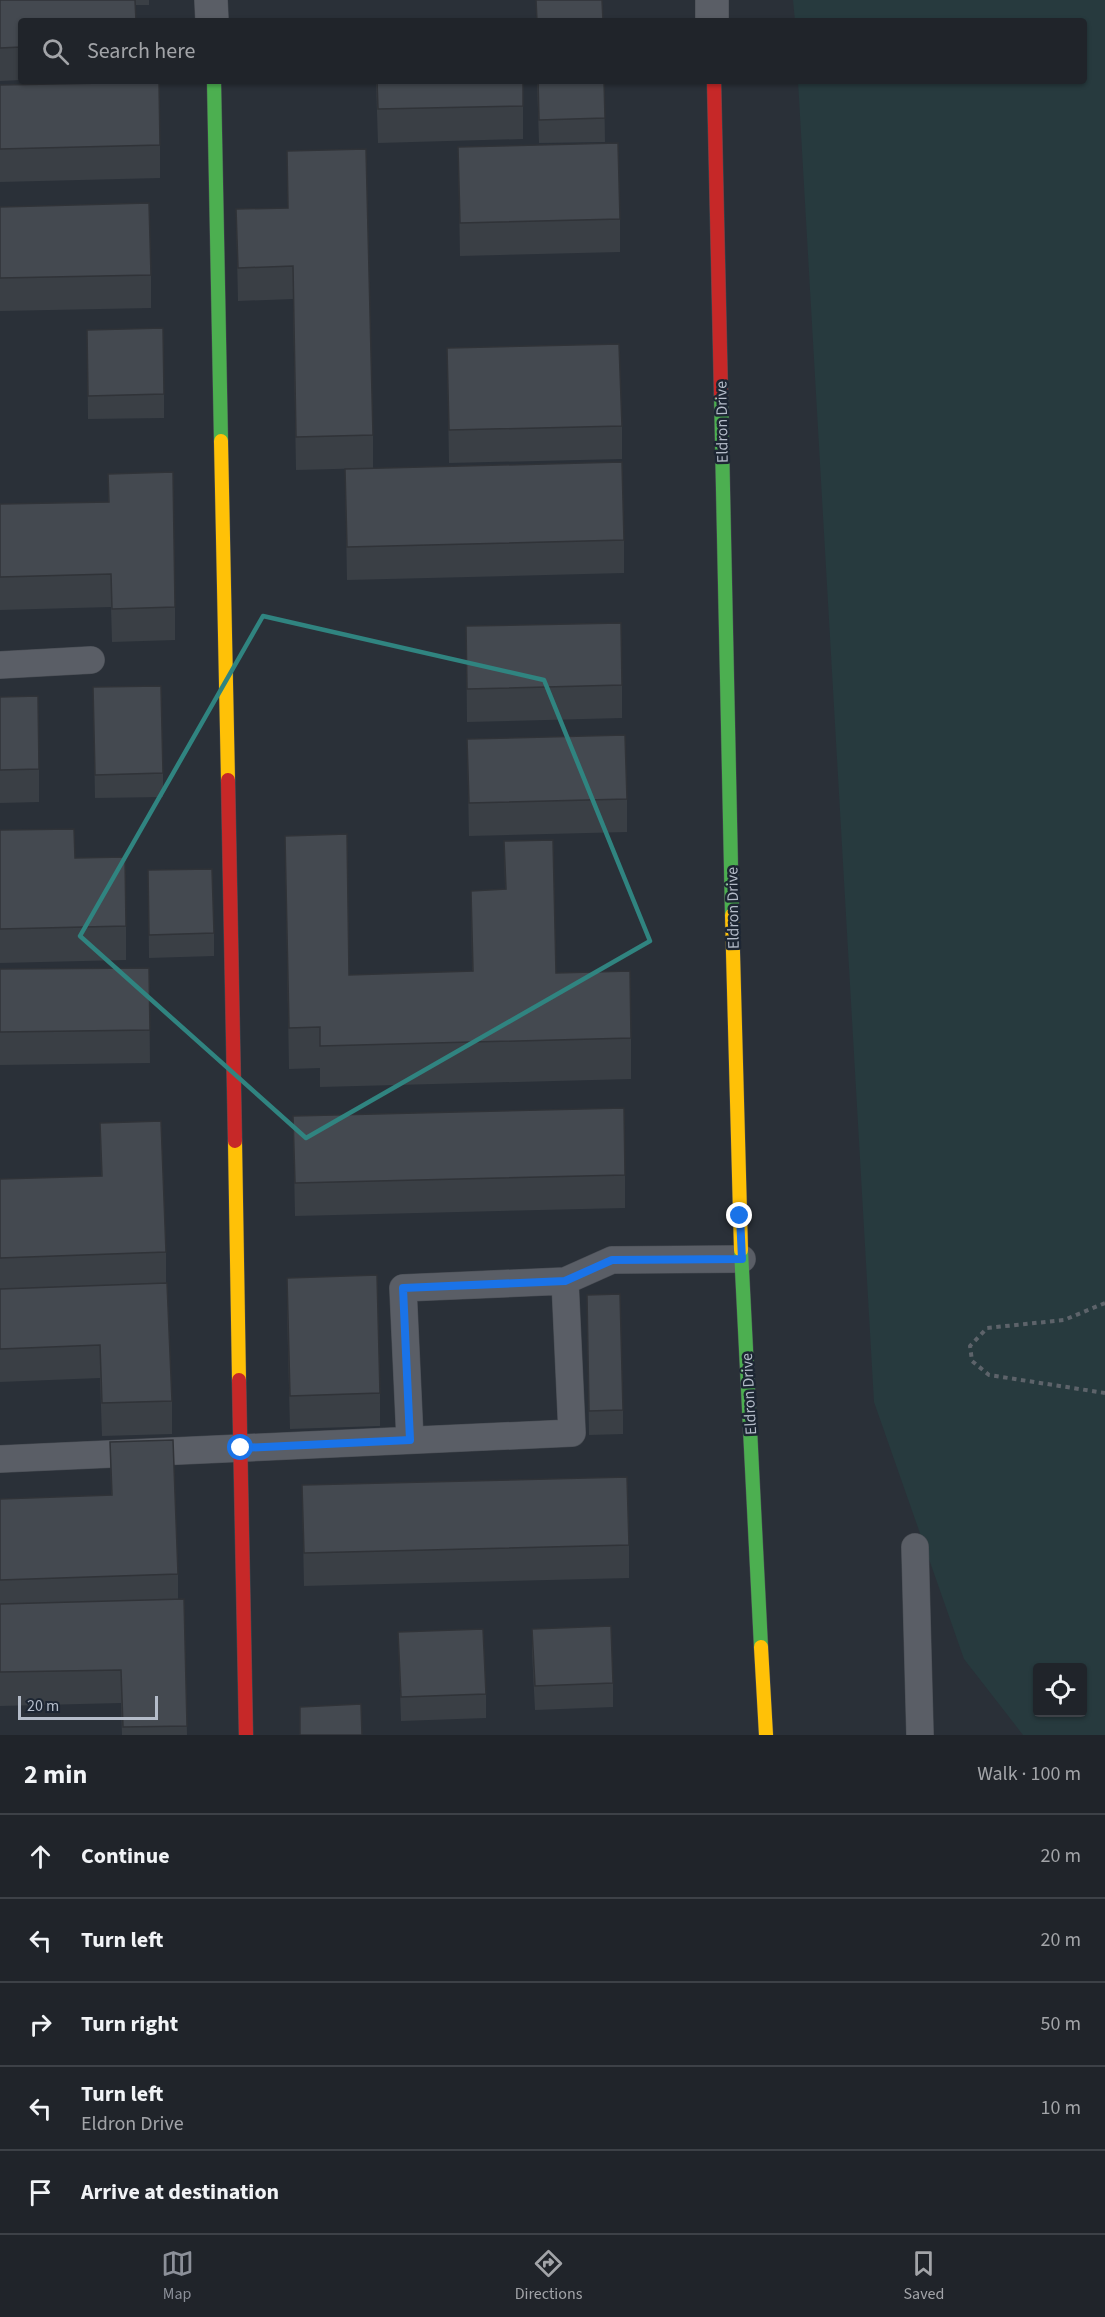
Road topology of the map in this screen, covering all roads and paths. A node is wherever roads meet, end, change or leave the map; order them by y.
1 (211, 0) edge
2 (712, 0) edge
3 (212, 18) edge
4 (712, 18) edge
5 (214, 84) edge
6 (714, 84) edge
7 (91, 660) dead end
8 (0, 664) edge
9 (742, 1259) junction
10 (565, 1281) junction
11 (1105, 1303) edge
12 (1105, 1393) edge
13 (410, 1440) junction
14 (241, 1448) junction
15 (0, 1459) edge
16 (915, 1547) dead end
17 (246, 1735) edge
18 (765, 1735) edge
19 (920, 1735) edge

1 - 3 street
2 - 4 street
5 - 14 street
6 - 9 street, Eldron Drive
7 - 8 lane
9 - 10 lane
9 - 18 street, Eldron Drive
10 - 13 lane
10 - 13 lane
11 - 12 path
13 - 14 lane
14 - 15 lane
14 - 17 street
16 - 19 lane

